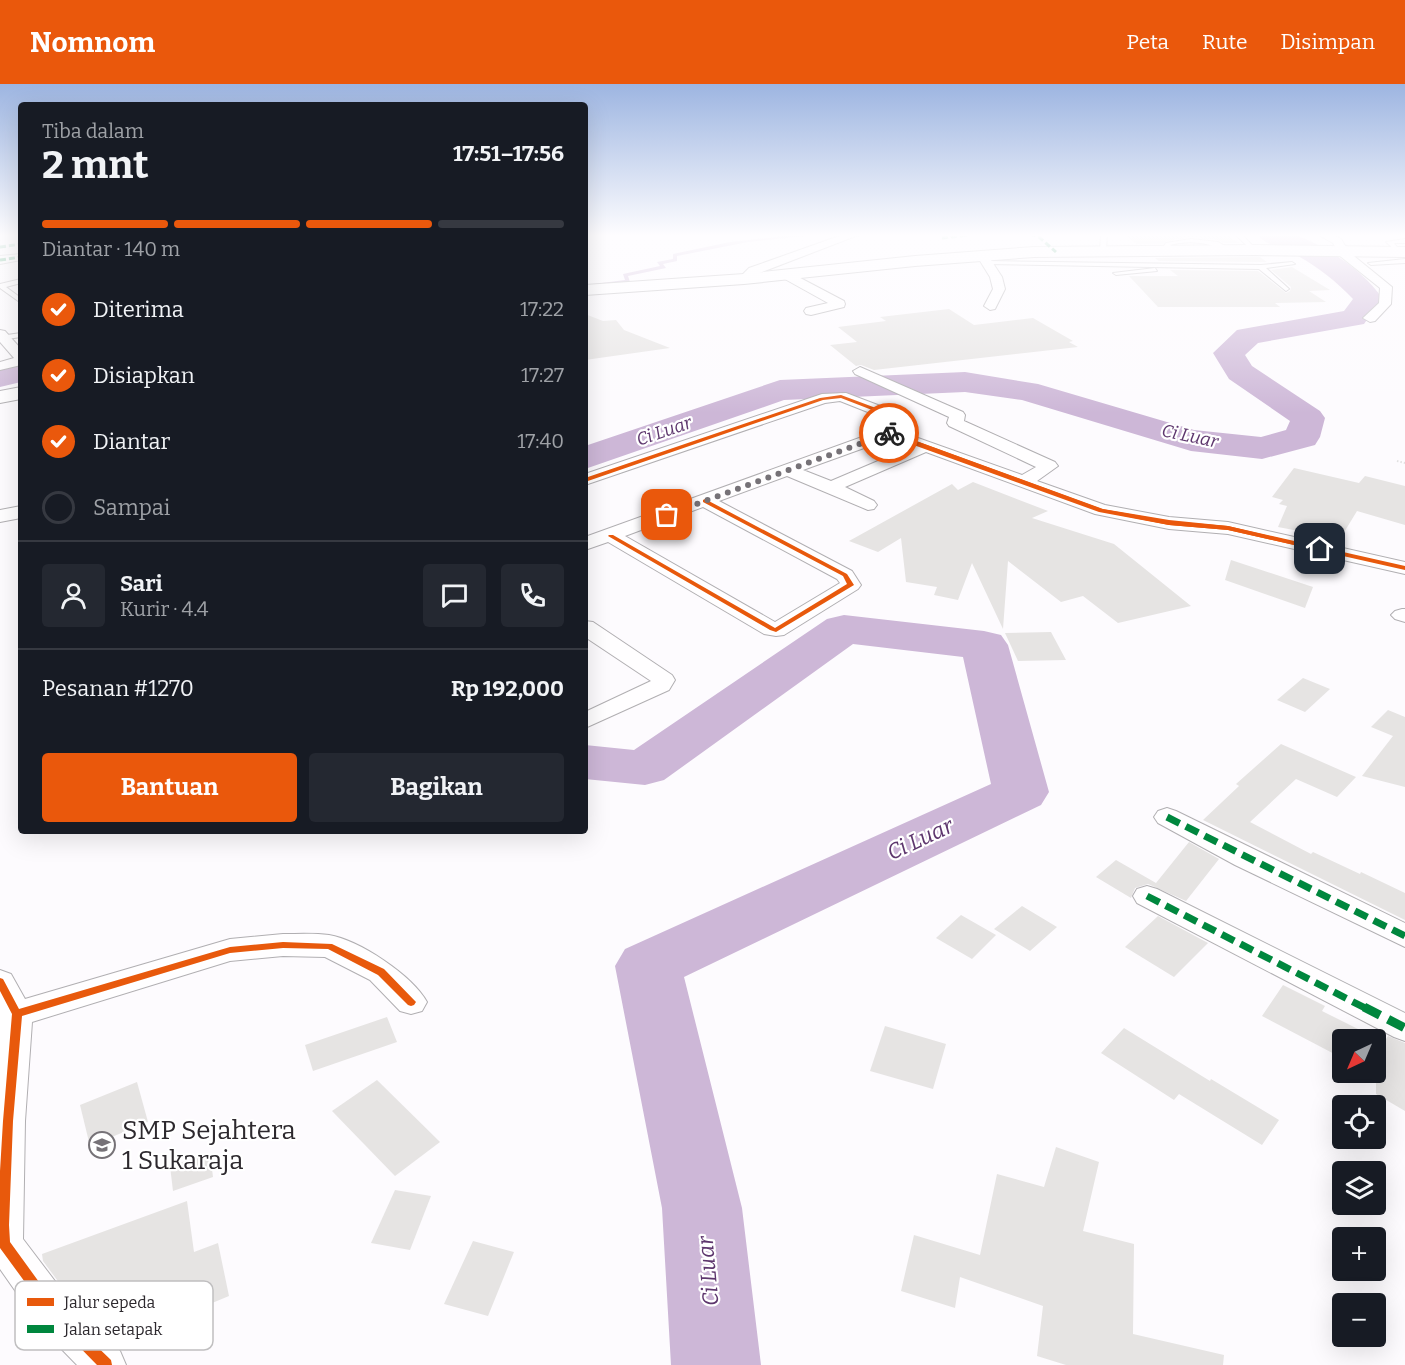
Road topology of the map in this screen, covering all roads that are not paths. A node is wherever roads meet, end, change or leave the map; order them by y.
1 (821, 294) edge
2 (996, 294) edge
3 (1386, 294) edge
4 (990, 306) dead end
5 (811, 311) dead end
6 (1370, 318) dead end
7 (18, 335) edge
8 (1, 336) edge
9 (15, 365) edge
10 (860, 371) dead end
11 (18, 394) edge
12 (0, 397) edge
13 (889, 433) junction
14 (924, 447) junction
15 (787, 470) junction
16 (588, 479) edge
17 (1022, 483) junction
18 (831, 487) junction
19 (705, 501) junction
20 (868, 506) dead end
21 (18, 513) edge
22 (0, 516) edge
23 (611, 536) junction
24 (588, 543) edge
25 (1405, 568) edge
26 (588, 629) edge
27 (588, 720) edge
28 (1167, 817) dead end
29 (1147, 896) dead end
30 (1405, 936) edge
31 (0, 982) edge
32 (411, 1002) dead end
33 (17, 1014) junction
34 (1405, 1028) edge
35 (2, 1246) edge
36 (29, 1281) edge
37 (91, 1350) edge
38 (106, 1365) edge

1 - 5 street
2 - 4 street
3 - 6 street
7 - 8 lane
8 - 9 street
10 - 17 street
11 - 12 highway
13 - 14 street
13 - 15 street
13 - 16 street
14 - 17 street
14 - 18 street
15 - 18 street
15 - 19 street
17 - 25 street
18 - 20 street
19 - 23 street
19 - 23 street
21 - 22 street
23 - 24 street
26 - 27 street
28 - 30 street
29 - 34 street
31 - 33 street
32 - 33 street
33 - 35 street
35 - 36 street
37 - 38 street

